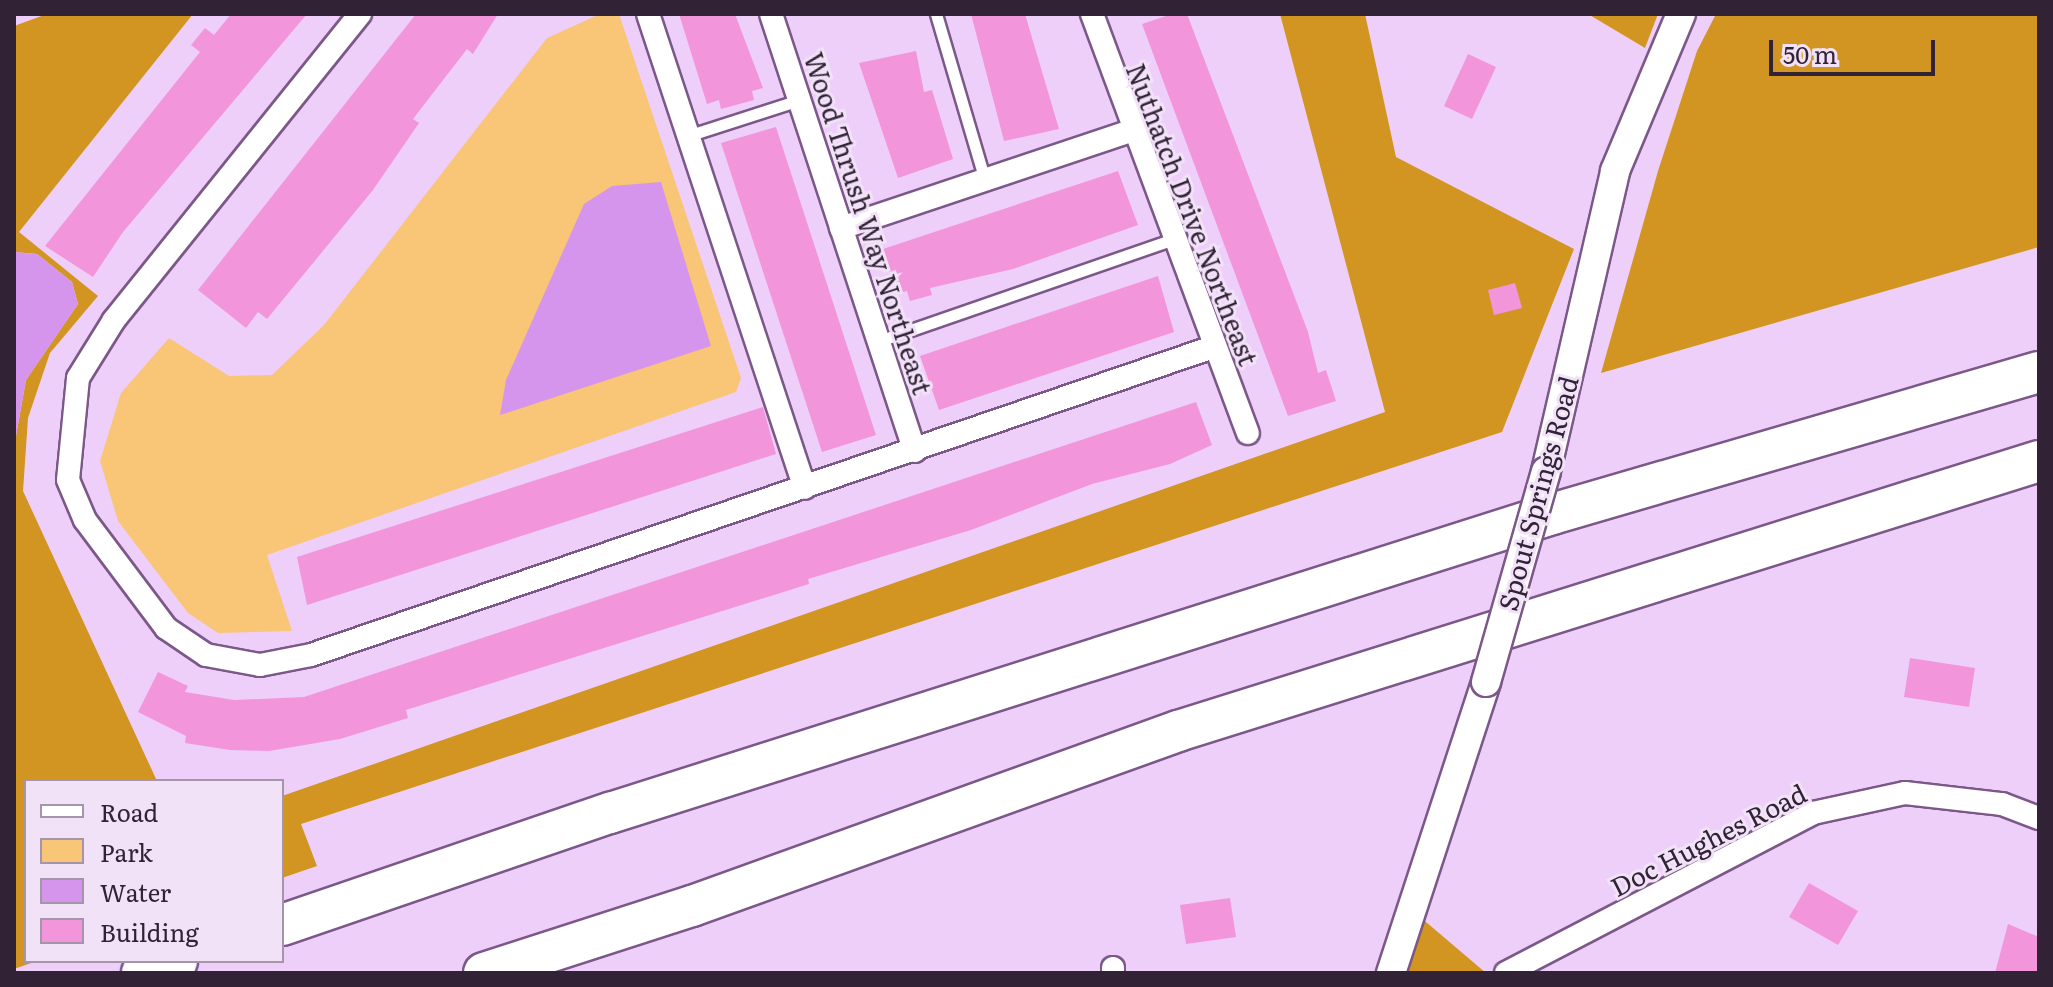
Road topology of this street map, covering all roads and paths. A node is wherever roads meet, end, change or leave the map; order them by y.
1 (360, 14) edge
2 (648, 14) edge
3 (771, 14) edge
4 (936, 14) edge
5 (1092, 14) edge
6 (1681, 14) edge
7 (799, 100) junction
8 (1131, 131) junction
9 (686, 136) junction
10 (985, 180) junction
11 (841, 228) junction
12 (1173, 239) junction
13 (879, 341) junction
14 (1213, 347) junction
15 (2039, 372) edge
16 (1248, 433) dead end
17 (915, 451) junction
18 (2039, 461) edge
19 (805, 488) junction
20 (2039, 818) edge
21 (284, 924) edge
22 (171, 963) edge
23 (142, 973) edge
24 (484, 973) edge
25 (1391, 973) edge
26 (1506, 973) edge

1 - 19 street
2 - 9 street
3 - 7 street, Wood Thrush Way Northeast
4 - 10 lane
5 - 8 street, Nuthatch Drive Northeast
6 - 25 street, Spout Springs Road, bridge
7 - 9 lane
7 - 11 street, Wood Thrush Way Northeast
8 - 10 street
8 - 12 street, Nuthatch Drive Northeast
9 - 19 street
10 - 11 street
11 - 13 street, Wood Thrush Way Northeast
12 - 13 lane
12 - 14 street, Nuthatch Drive Northeast
13 - 17 street, Wood Thrush Way Northeast
14 - 16 street, Nuthatch Drive Northeast
14 - 17 street
15 - 21 highway
17 - 19 street
18 - 24 highway
20 - 26 street, Doc Hughes Road
22 - 23 highway

